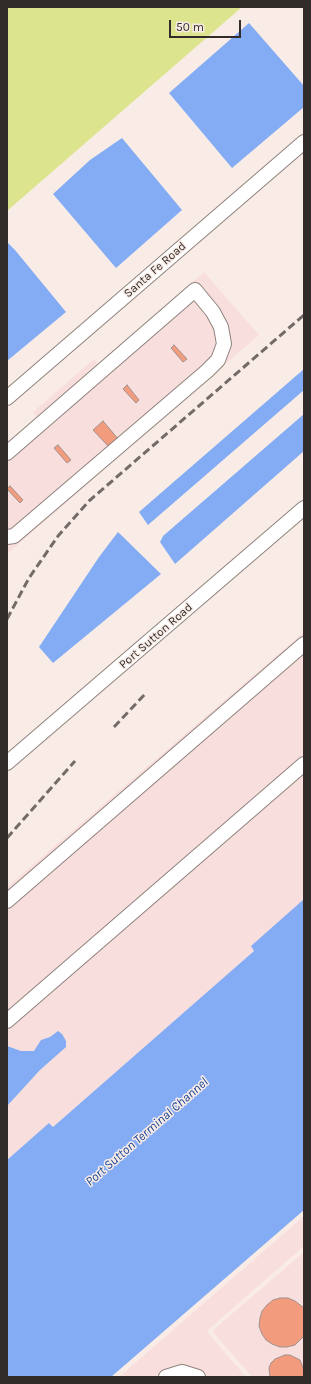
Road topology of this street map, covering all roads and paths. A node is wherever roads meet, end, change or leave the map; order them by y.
1 (304, 142) edge
2 (7, 398) edge
3 (7, 453) edge
4 (304, 508) edge
5 (7, 537) edge
6 (304, 644) edge
7 (7, 763) edge
8 (304, 764) edge
9 (7, 901) edge
10 (7, 1021) edge
11 (166, 1377) edge
12 (198, 1377) edge

1 - 2 street, Santa Fe Road
3 - 5 street
4 - 7 street, Port Sutton Road
6 - 9 street
8 - 10 street
11 - 12 street

